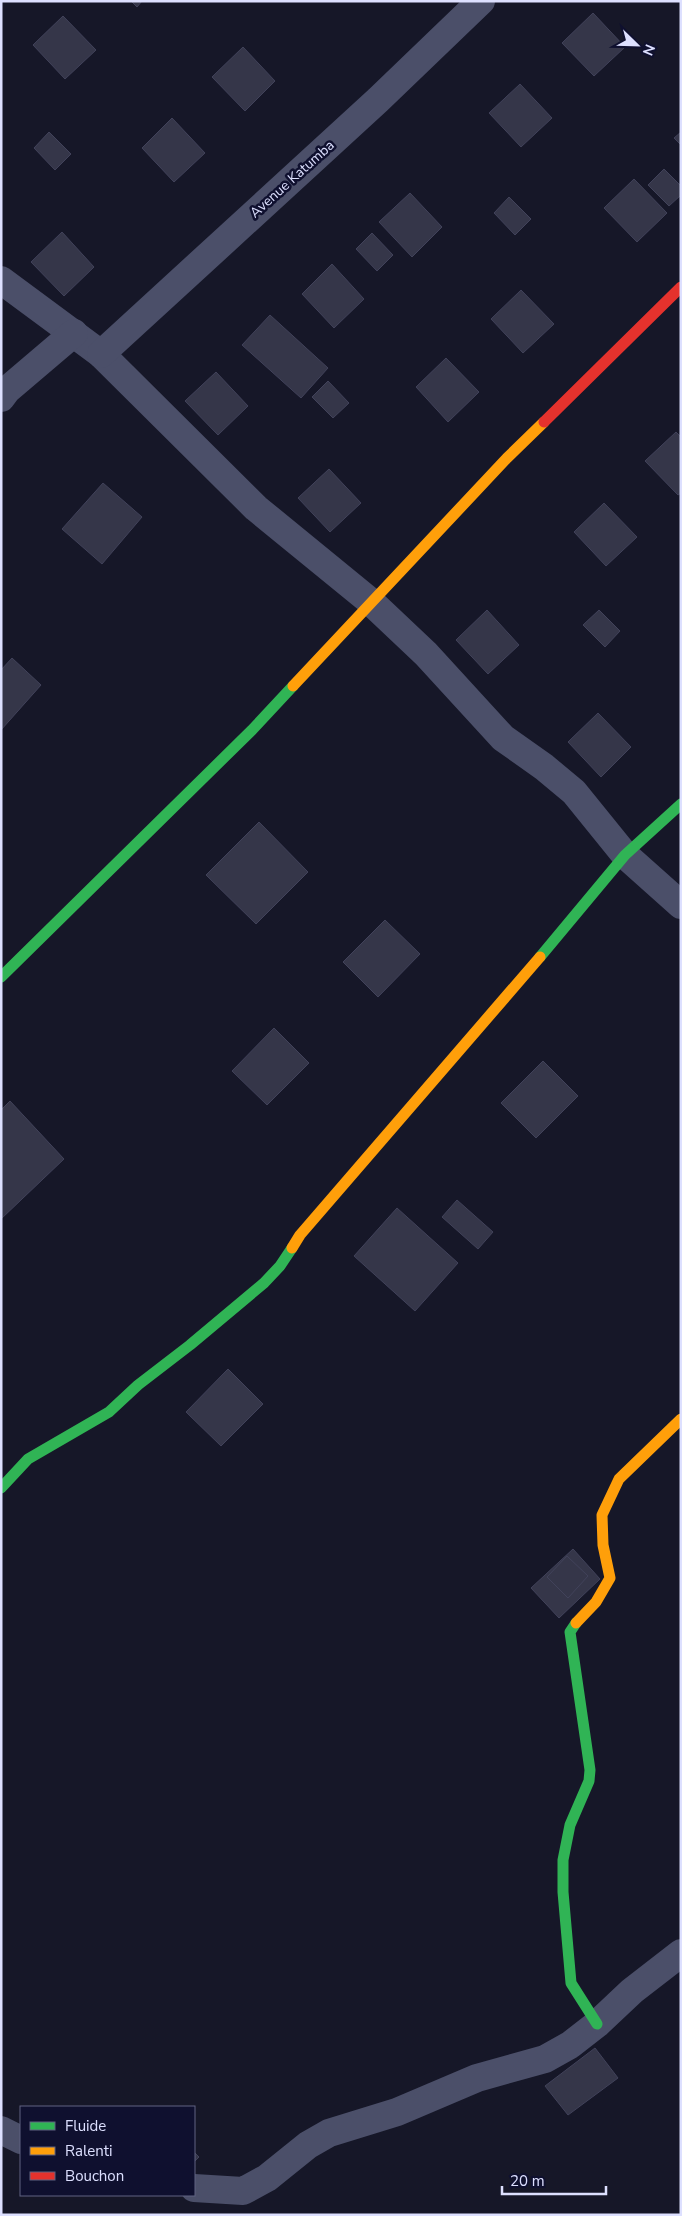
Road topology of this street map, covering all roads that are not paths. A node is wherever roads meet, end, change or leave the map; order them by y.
1 (481, 1) edge
2 (1, 280) edge
3 (681, 287) edge
4 (74, 332) junction
5 (101, 354) junction
6 (1, 398) edge
7 (371, 602) junction
8 (681, 804) edge
9 (624, 855) junction
10 (681, 905) edge
11 (1, 977) edge
12 (681, 1419) edge
13 (1, 1488) edge
14 (681, 1952) edge
15 (597, 2024) junction
16 (1, 2130) edge
17 (20, 2140) edge
18 (195, 2188) edge

1 - 5 street, Avenue Katumba
2 - 4 street
3 - 7 street
4 - 5 street
4 - 6 street
5 - 7 street
7 - 9 street
7 - 11 street
8 - 9 street
9 - 10 street
9 - 13 street
12 - 15 street
14 - 15 street
15 - 18 street
16 - 17 street

